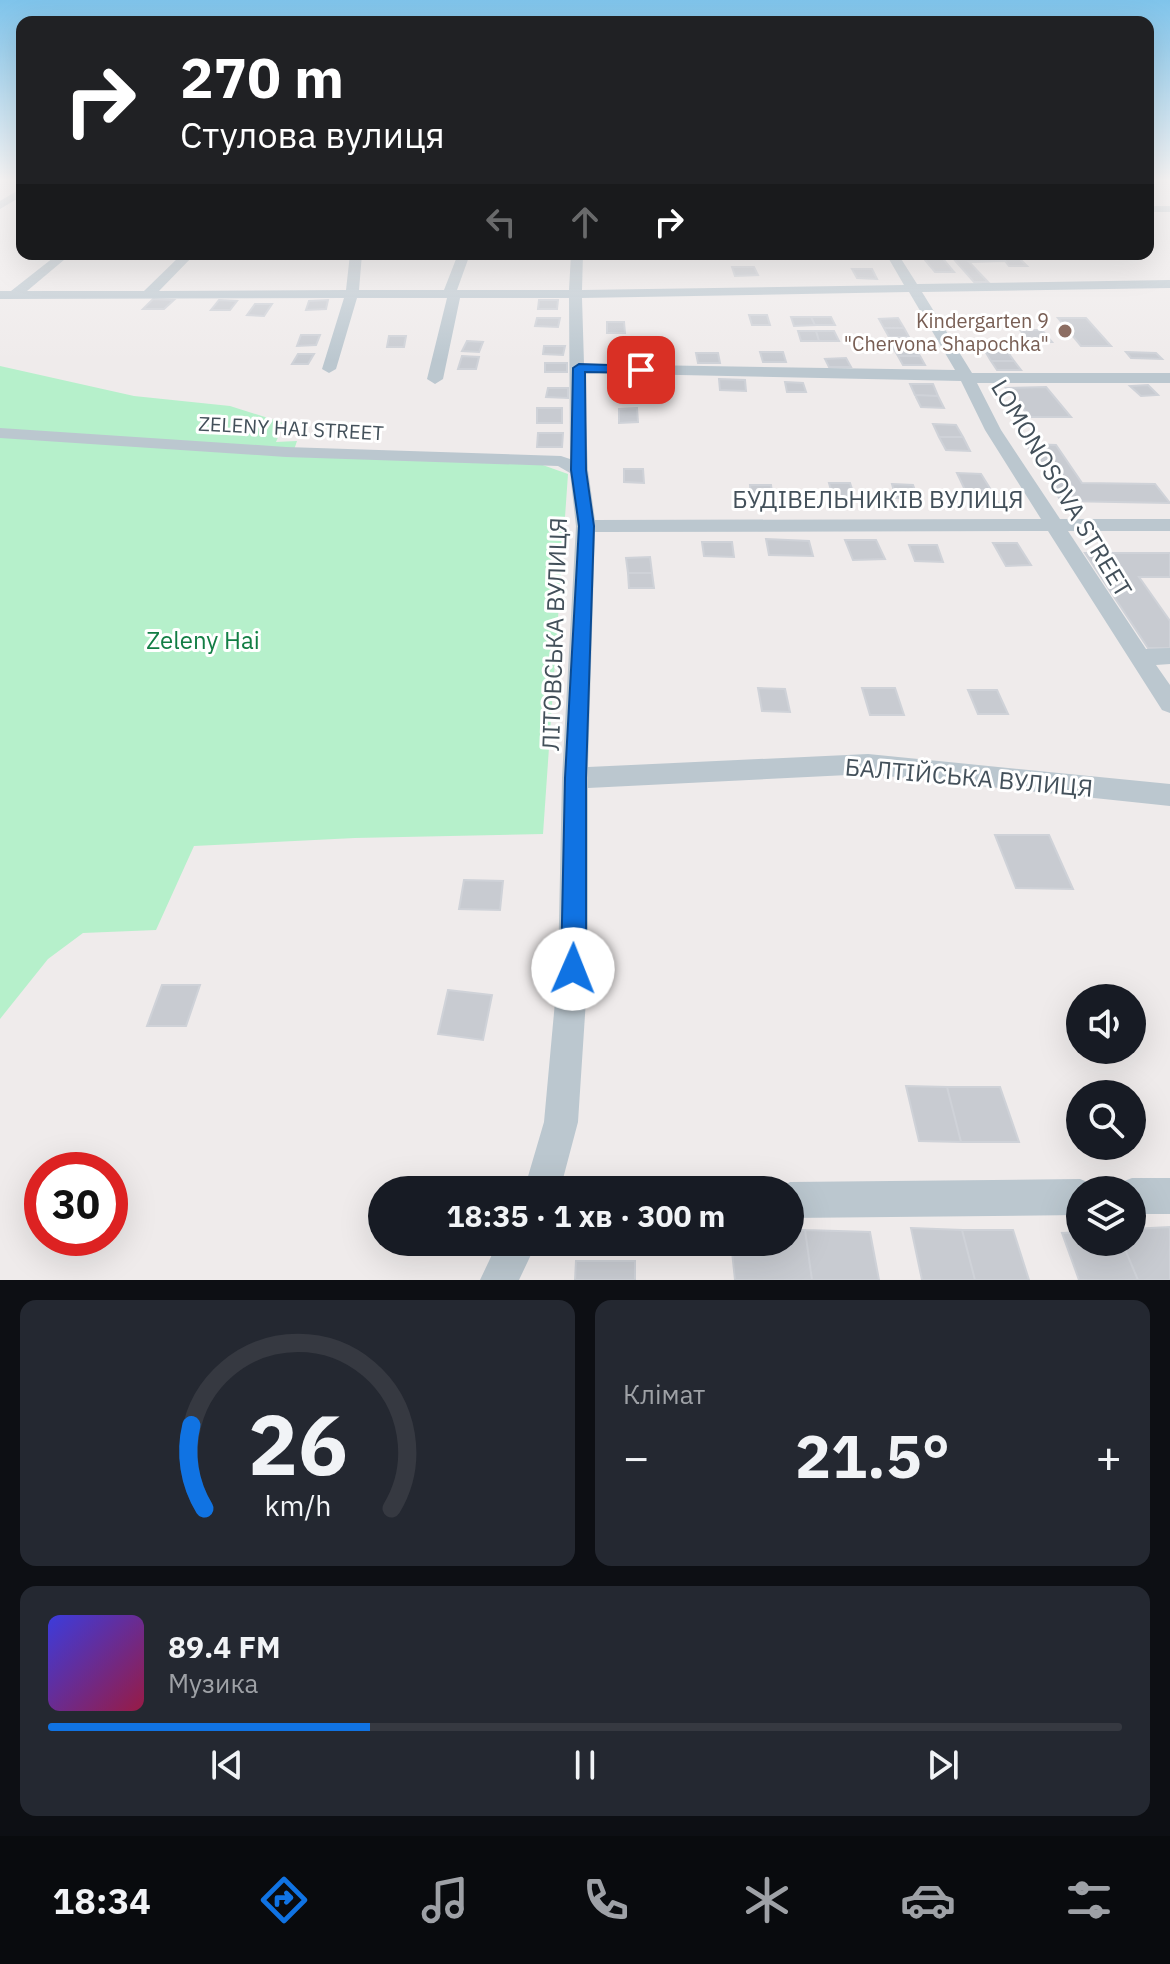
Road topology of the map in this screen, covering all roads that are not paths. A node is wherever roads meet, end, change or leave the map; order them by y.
1 (57, 260) edge
2 (183, 260) edge
3 (355, 260) edge
4 (462, 260) edge
5 (577, 260) edge
6 (895, 260) edge
7 (1170, 284) edge
8 (911, 287) junction
9 (352, 294) junction
10 (449, 294) junction
11 (575, 294) junction
12 (7, 295) edge
13 (146, 296) junction
14 (579, 368) junction
15 (329, 369) dead end
16 (967, 378) junction
17 (1170, 378) edge
18 (435, 379) dead end
19 (0, 433) edge
20 (579, 470) junction
21 (1051, 525) junction
22 (1170, 525) edge
23 (586, 526) junction
24 (1170, 656) edge
25 (1140, 657) junction
26 (1170, 704) edge
27 (575, 778) junction
28 (1170, 795) edge
29 (546, 1176) edge
30 (1146, 1196) edge
31 (1170, 1196) edge
32 (1066, 1197) edge
33 (804, 1200) edge
34 (511, 1256) edge
35 (499, 1280) edge

1 - 12 street
2 - 13 street
3 - 9 street
4 - 10 street
5 - 11 street, ЛІТОВСЬКА ВУЛИЦЯ
6 - 8 street, LOMONOSOVA STREET
7 - 8 street
8 - 11 street
8 - 16 street, LOMONOSOVA STREET
9 - 10 street
9 - 13 street
9 - 15 street
10 - 11 street
10 - 18 street
11 - 14 street, ЛІТОВСЬКА ВУЛИЦЯ
12 - 13 street
14 - 16 street
14 - 20 street, ЛІТОВСЬКА ВУЛИЦЯ
16 - 17 street
16 - 21 street, LOMONOSOVA STREET
19 - 20 street, ZELENY HAI STREET
20 - 23 street, ЛІТОВСЬКА ВУЛИЦЯ
21 - 22 street, БУДІВЕЛЬНИКІВ ВУЛИЦЯ
21 - 23 street, БУДІВЕЛЬНИКІВ ВУЛИЦЯ
21 - 25 street, LOMONOSOVA STREET
23 - 27 street, ЛІТОВСЬКА ВУЛИЦЯ
24 - 25 street
25 - 26 street, LOMONOSOVA STREET
27 - 28 street, БАЛТІЙСЬКА ВУЛИЦЯ
27 - 29 street, ЛІТОВСЬКА ВУЛИЦЯ
30 - 31 street
32 - 33 street
34 - 35 street

